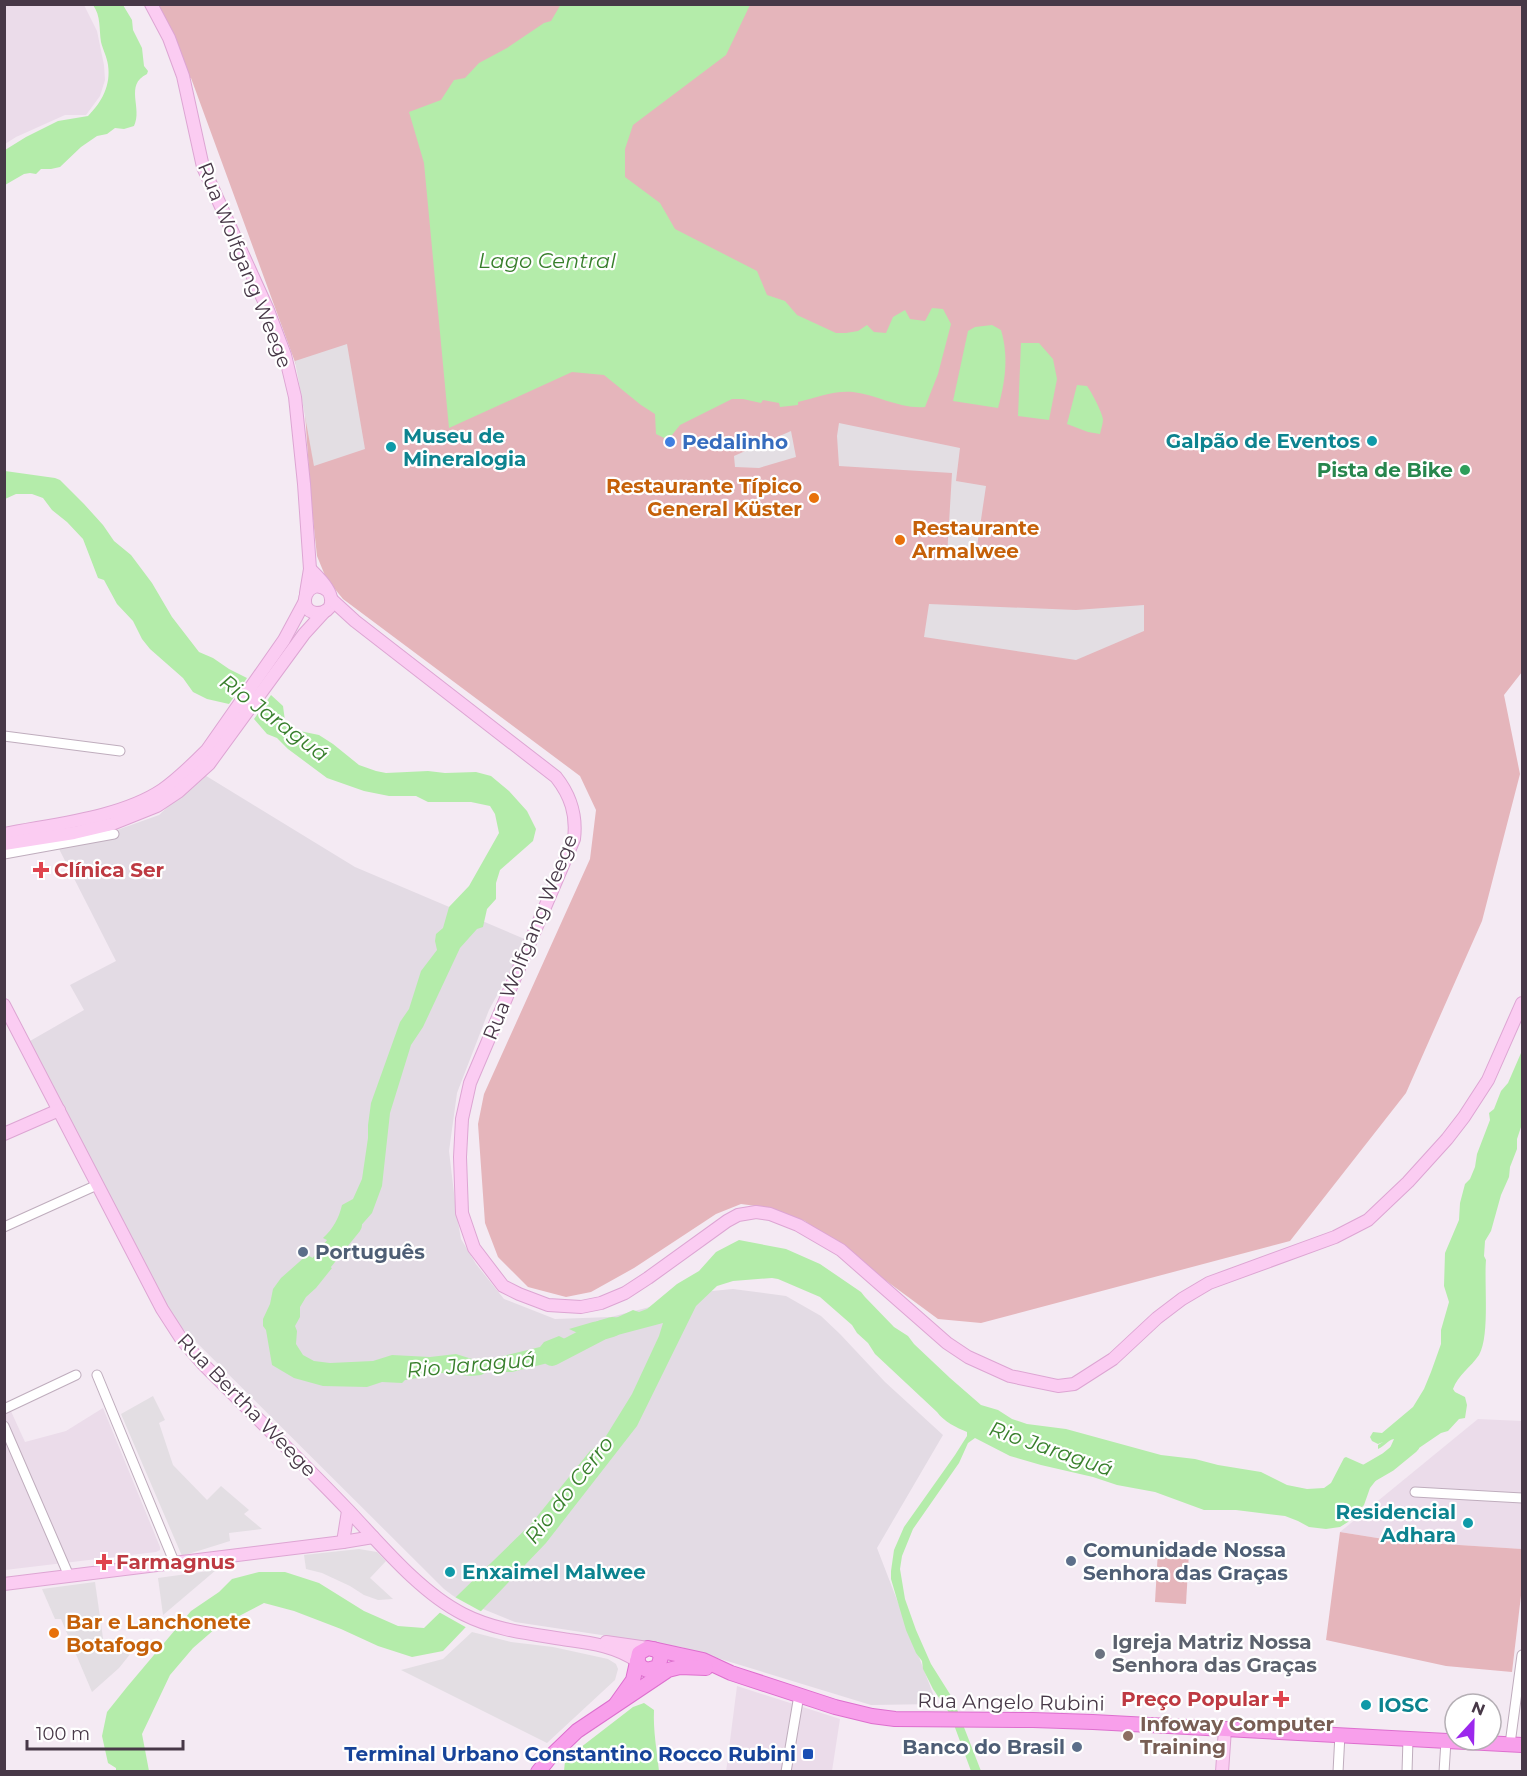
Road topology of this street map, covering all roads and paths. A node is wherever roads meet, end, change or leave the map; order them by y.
1 (151, 4) edge
2 (310, 569) junction
3 (306, 597) junction
4 (328, 603) junction
5 (272, 667) junction
6 (236, 719) junction
7 (4, 736) edge
8 (120, 751) dead end
9 (4, 834) edge
10 (114, 834) dead end
11 (4, 844) edge
12 (4, 854) edge
13 (1522, 1003) edge
14 (5, 1006) edge
15 (59, 1110) junction
16 (4, 1134) edge
17 (98, 1185) junction
18 (4, 1227) edge
19 (76, 1375) dead end
20 (97, 1375) dead end
21 (4, 1409) edge
22 (4, 1426) edge
23 (1415, 1492) dead end
24 (1522, 1498) edge
25 (348, 1511) junction
26 (373, 1537) junction
27 (343, 1542) junction
28 (175, 1564) junction
29 (69, 1576) junction
30 (4, 1584) edge
31 (593, 1643) junction
32 (651, 1648) junction
33 (1522, 1655) edge
34 (637, 1661) junction
35 (722, 1670) junction
36 (799, 1695) junction
37 (616, 1704) junction
38 (1225, 1729) junction
39 (1340, 1734) junction
40 (1408, 1739) junction
41 (1443, 1741) edge
42 (1516, 1745) edge
43 (1445, 1752) edge
44 (538, 1772) edge
45 (786, 1772) edge
46 (1222, 1772) edge
47 (1338, 1772) edge
48 (1407, 1772) edge
49 (1444, 1772) edge

1 - 2 main road, Rua Wolfgang Weege
2 - 3 main road, Rua Wolfgang Weege
2 - 4 main road, Rua Wolfgang Weege
3 - 4 main road
3 - 4 main road
3 - 5 main road, Rua Wolfgang Weege
4 - 5 main road
4 - 13 main road, Rua Wolfgang Weege
5 - 6 main road
6 - 9 main road
6 - 11 main road
7 - 8 street
10 - 12 street
14 - 15 main road, Rua Bertha Weege
15 - 16 main road
15 - 17 main road, Rua Bertha Weege
17 - 18 street
17 - 25 main road, Rua Bertha Weege
19 - 21 street
20 - 28 street
22 - 29 street
23 - 24 street
25 - 26 main road, Rua Bertha Weege
25 - 27 main road
26 - 27 main road
26 - 31 main road, Rua Bertha Weege
27 - 28 main road
28 - 29 main road
29 - 30 main road
31 - 32 main road, Rua Bertha Weege
31 - 34 main road, Rua Bertha Weege
32 - 34 main road
32 - 34 main road
32 - 35 main road, Rua Angelo Rubini
33 - 42 street
34 - 37 main road
35 - 36 main road, Rua Angelo Rubini
35 - 37 main road
36 - 38 main road, Rua Angelo Rubini
36 - 45 street
37 - 44 main road
38 - 39 main road, Rua Angelo Rubini
38 - 46 main road
39 - 40 main road, Rua Angelo Rubini
39 - 47 street
40 - 41 main road, Rua Angelo Rubini
40 - 48 street
43 - 49 street

